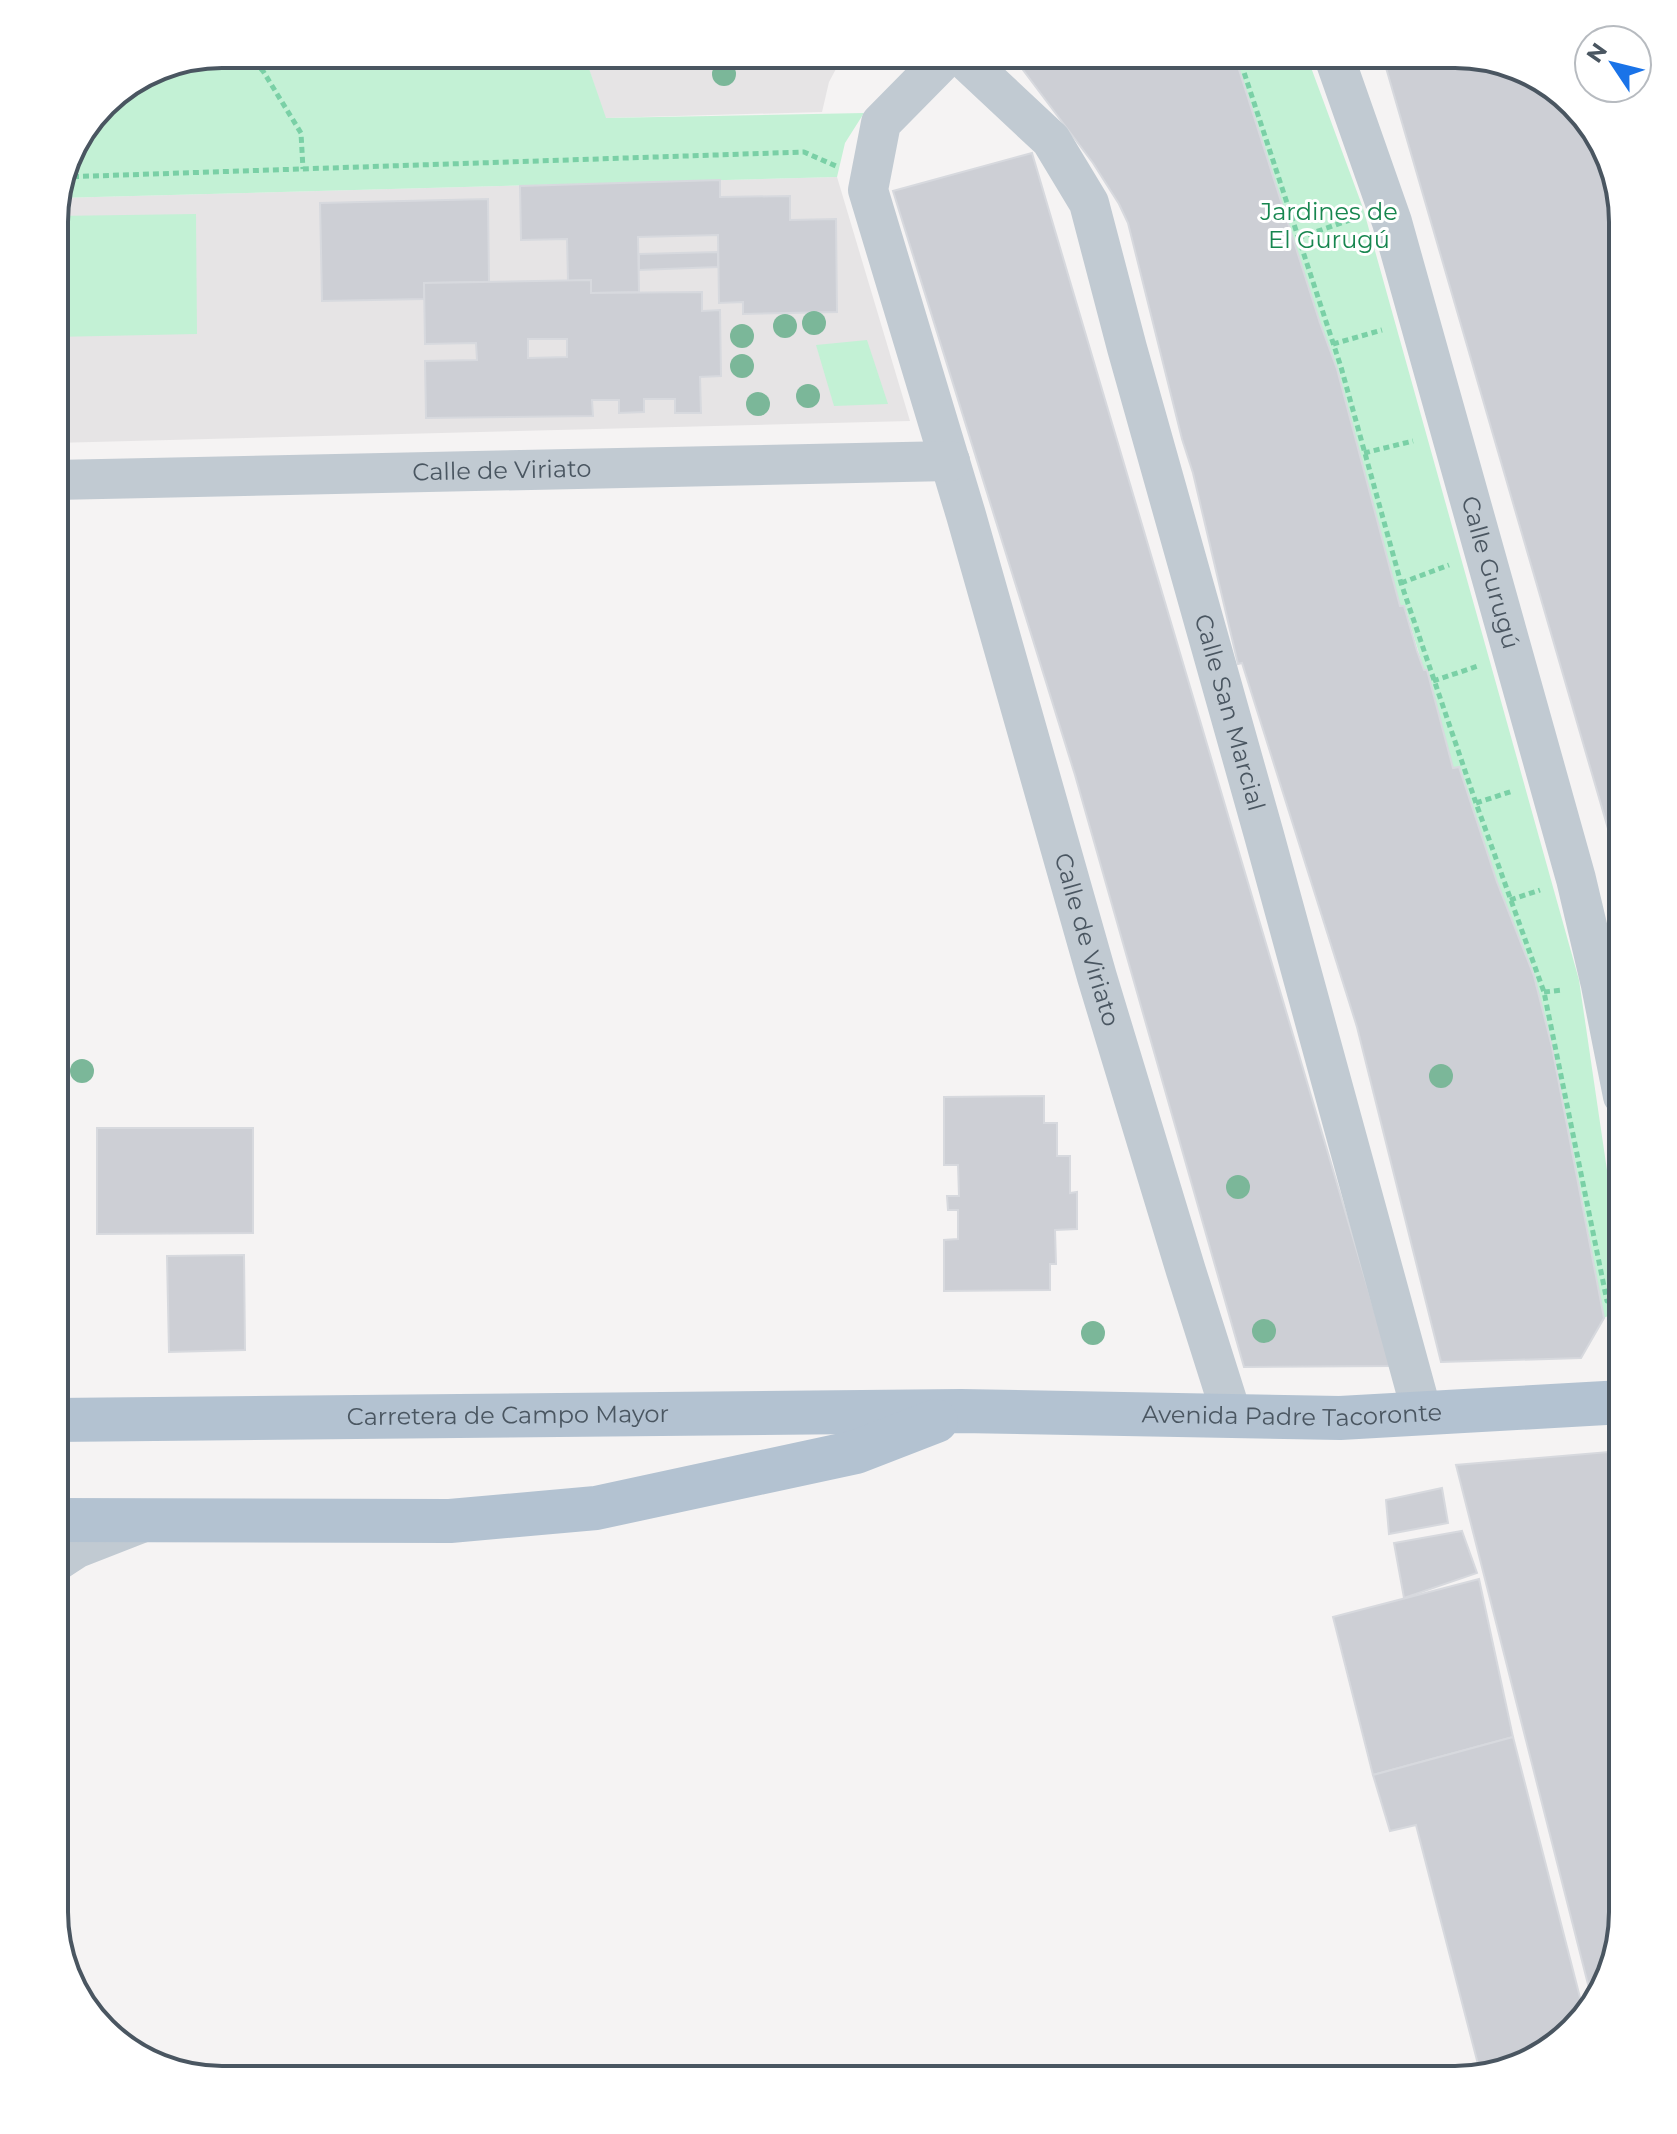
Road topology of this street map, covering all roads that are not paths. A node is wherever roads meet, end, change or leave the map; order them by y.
1 (935, 68) edge
2 (974, 68) edge
3 (1338, 68) edge
4 (950, 461) junction
5 (68, 480) edge
6 (1609, 1025) edge
7 (1609, 1403) edge
8 (961, 1411) junction
9 (1422, 1413) junction
10 (1232, 1416) junction
11 (68, 1420) edge
12 (68, 1520) edge
13 (148, 1520) junction
14 (68, 1554) edge

1 - 4 street, Calle de Viriato
2 - 9 street, Calle San Marcial
3 - 6 street, Calle Gurugú
4 - 5 street, Calle de Viriato
4 - 10 street, Calle de Viriato
7 - 9 main road, Avenida Padre Tacoronte
8 - 10 main road, Avenida Padre Tacoronte
8 - 11 main road, Carretera de Campo Mayor
8 - 13 main road
9 - 10 main road, Avenida Padre Tacoronte
12 - 13 main road
13 - 14 street

